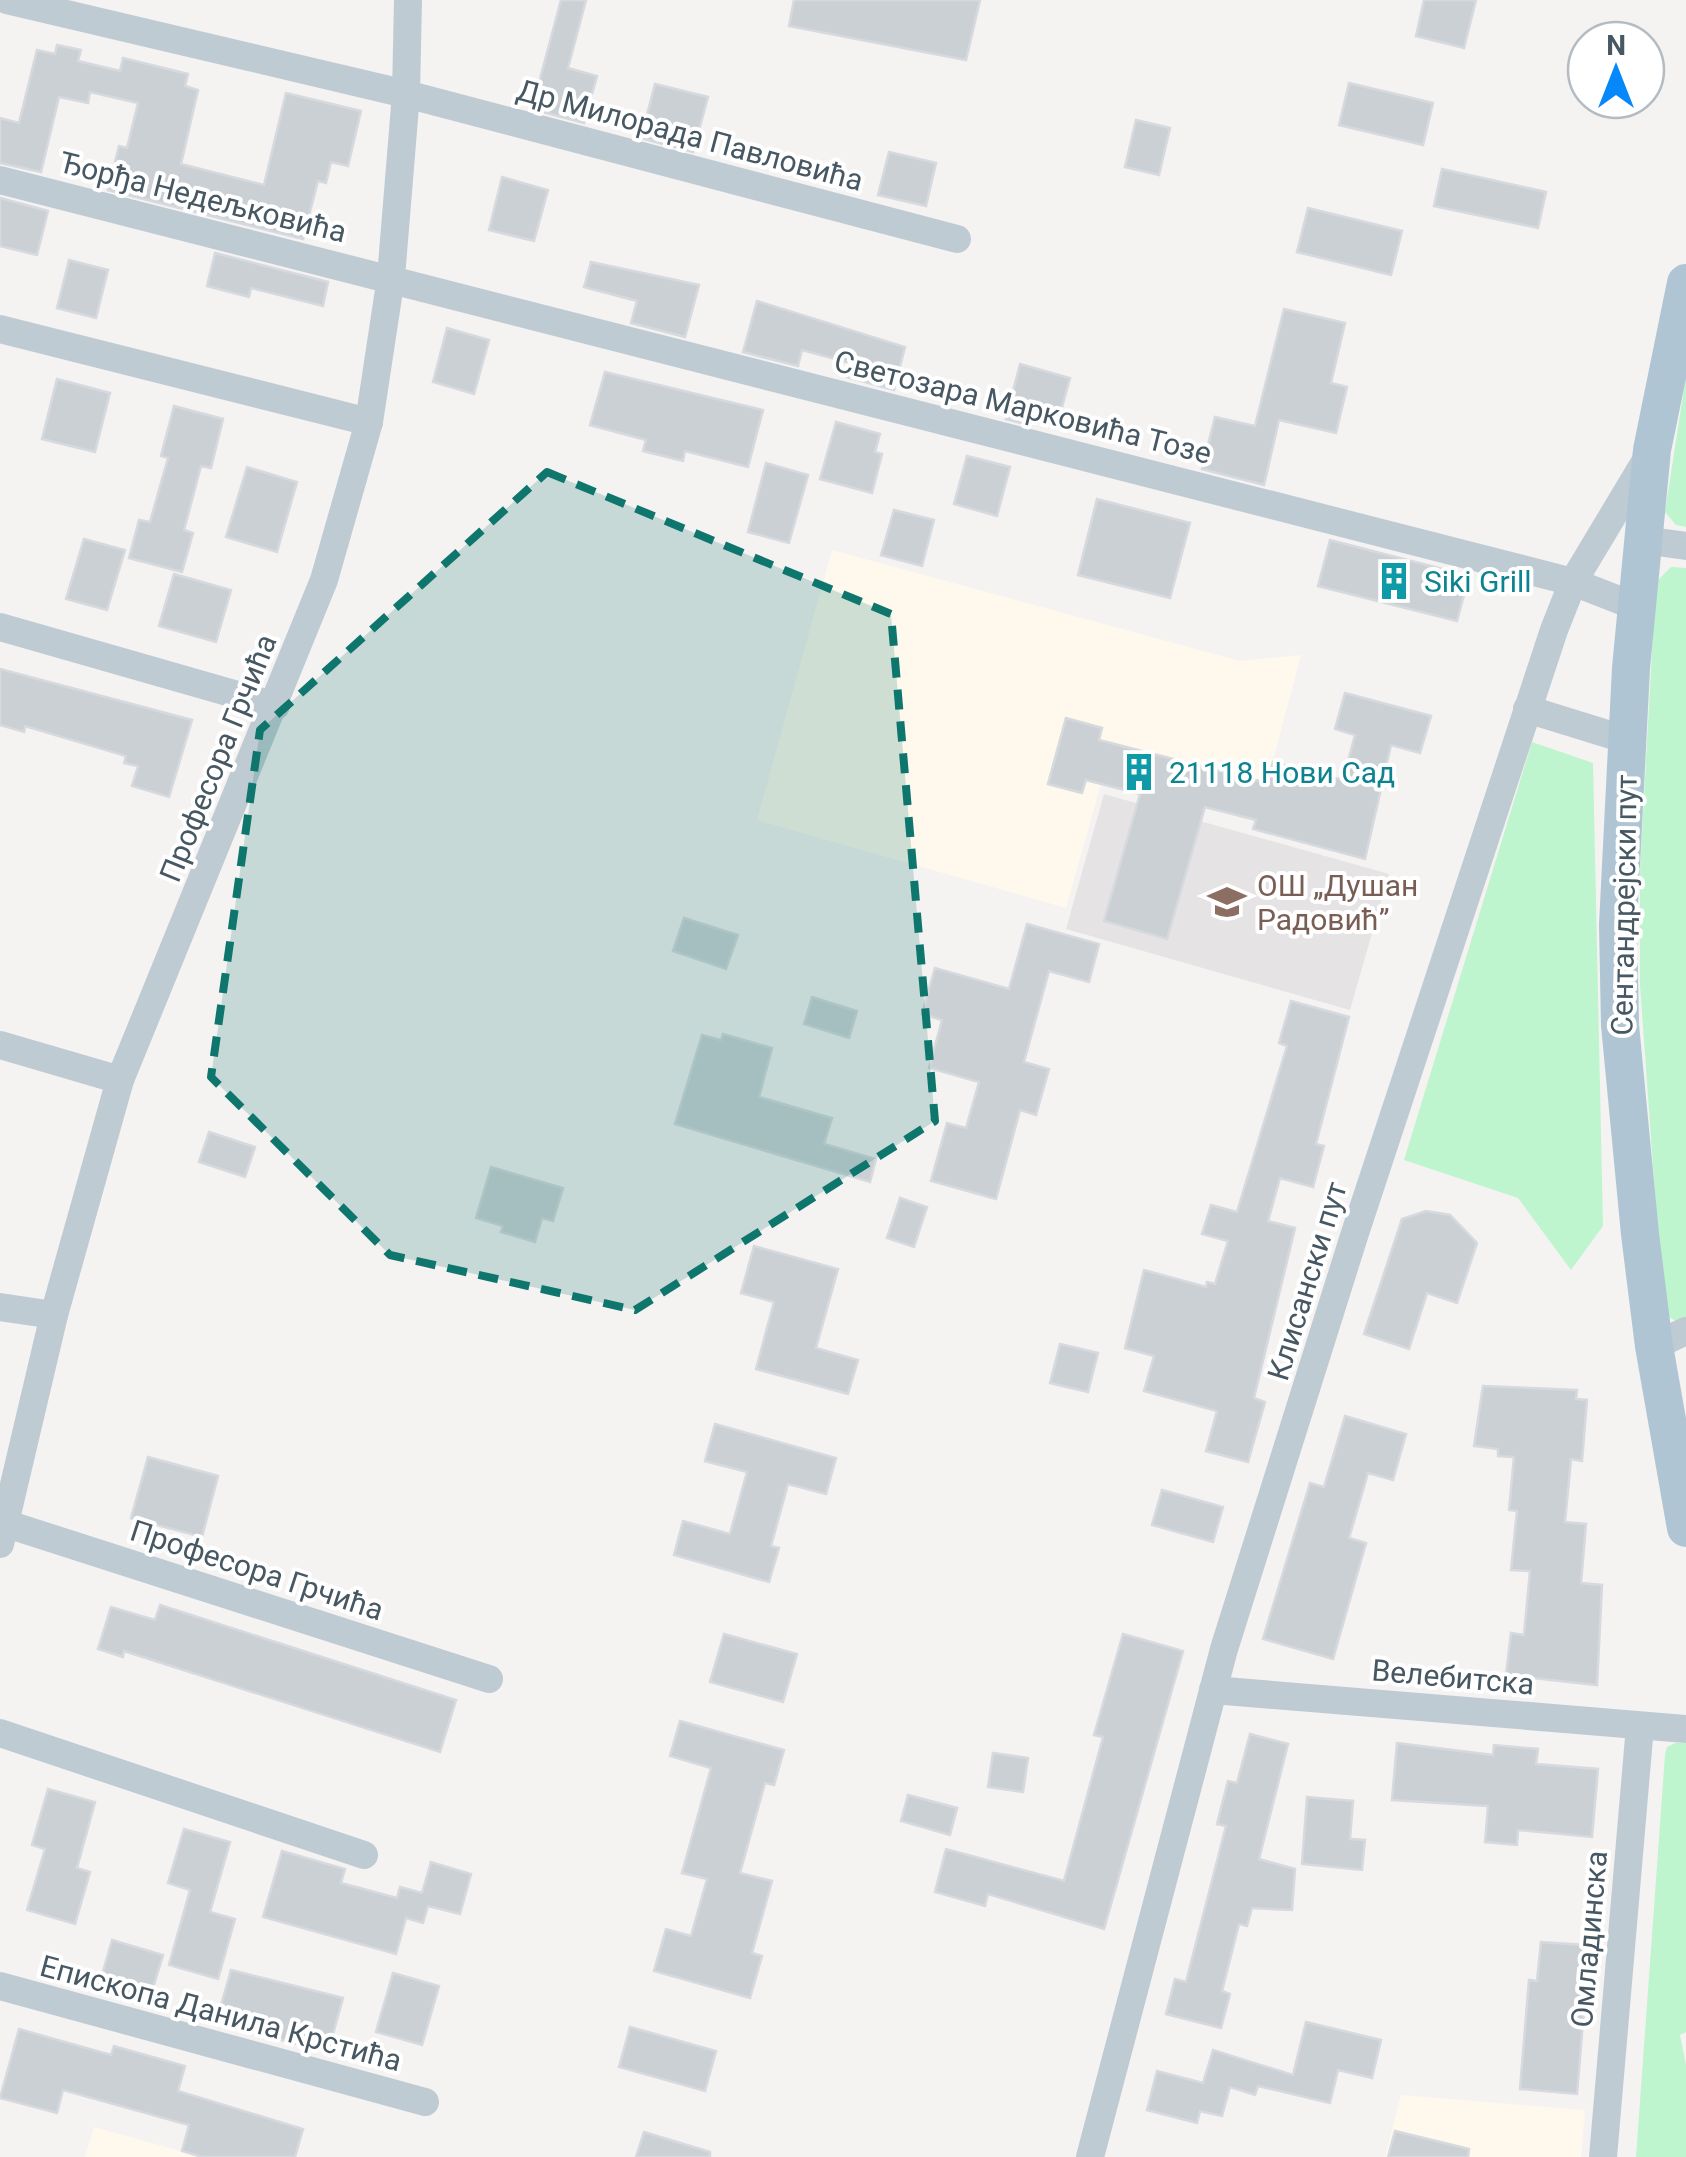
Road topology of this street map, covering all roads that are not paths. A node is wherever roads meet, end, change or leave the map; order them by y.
1 (7, 0) edge
2 (408, 0) edge
3 (406, 94) junction
4 (0, 180) edge
5 (957, 239) dead end
6 (391, 277) junction
7 (1686, 283) edge
8 (0, 329) edge
9 (369, 422) junction
10 (1652, 450) junction
11 (1643, 540) junction
12 (1686, 546) edge
13 (1573, 582) junction
14 (1637, 607) junction
15 (0, 627) edge
16 (276, 706) junction
17 (1526, 708) junction
18 (1627, 740) junction
19 (0, 1045) edge
20 (120, 1080) junction
21 (0, 1307) edge
22 (54, 1315) junction
23 (1670, 1338) edge
24 (1686, 1528) edge
25 (1, 1533) edge
26 (490, 1679) dead end
27 (1214, 1690) junction
28 (1640, 1726) junction
29 (1686, 1729) edge
30 (0, 1733) edge
31 (364, 1855) dead end
32 (0, 1986) edge
33 (425, 2102) dead end
34 (1090, 2157) edge
35 (1603, 2157) edge

1 - 3 street, Др Милорада Павловића
2 - 3 street, Професора Грчића
3 - 5 street, Др Милорада Павловића
3 - 6 street, Професора Грчића
4 - 6 street, Ђорђа Недељковића
6 - 9 street, Професора Грчића
6 - 13 street, Светозара Марковића Тозе
7 - 10 main road, Сентандрејски пут
8 - 9 street
9 - 16 street, Професора Грчића
10 - 11 main road, Сентандрејски пут
10 - 13 street, Клисански пут
11 - 12 street
11 - 14 main road, Сентандрејски пут
13 - 14 street, Светозара Марковића Тозе
13 - 17 street, Клисански пут
14 - 18 main road, Сентандрејски пут
15 - 16 street
16 - 20 street, Професора Грчића
17 - 18 street
17 - 27 street, Клисански пут
18 - 23 main road, Сентандрејски пут
19 - 20 street
20 - 22 street, Професора Грчића
21 - 22 street
22 - 25 street, Професора Грчића
23 - 24 main road, Сентандрејски пут
25 - 26 street, Професора Грчића
27 - 28 street, Велебитска
27 - 34 street, Клисански пут
28 - 29 street, Велебитска
28 - 35 street, Омладинска
30 - 31 street
32 - 33 street, Епископа Данила Крстића

